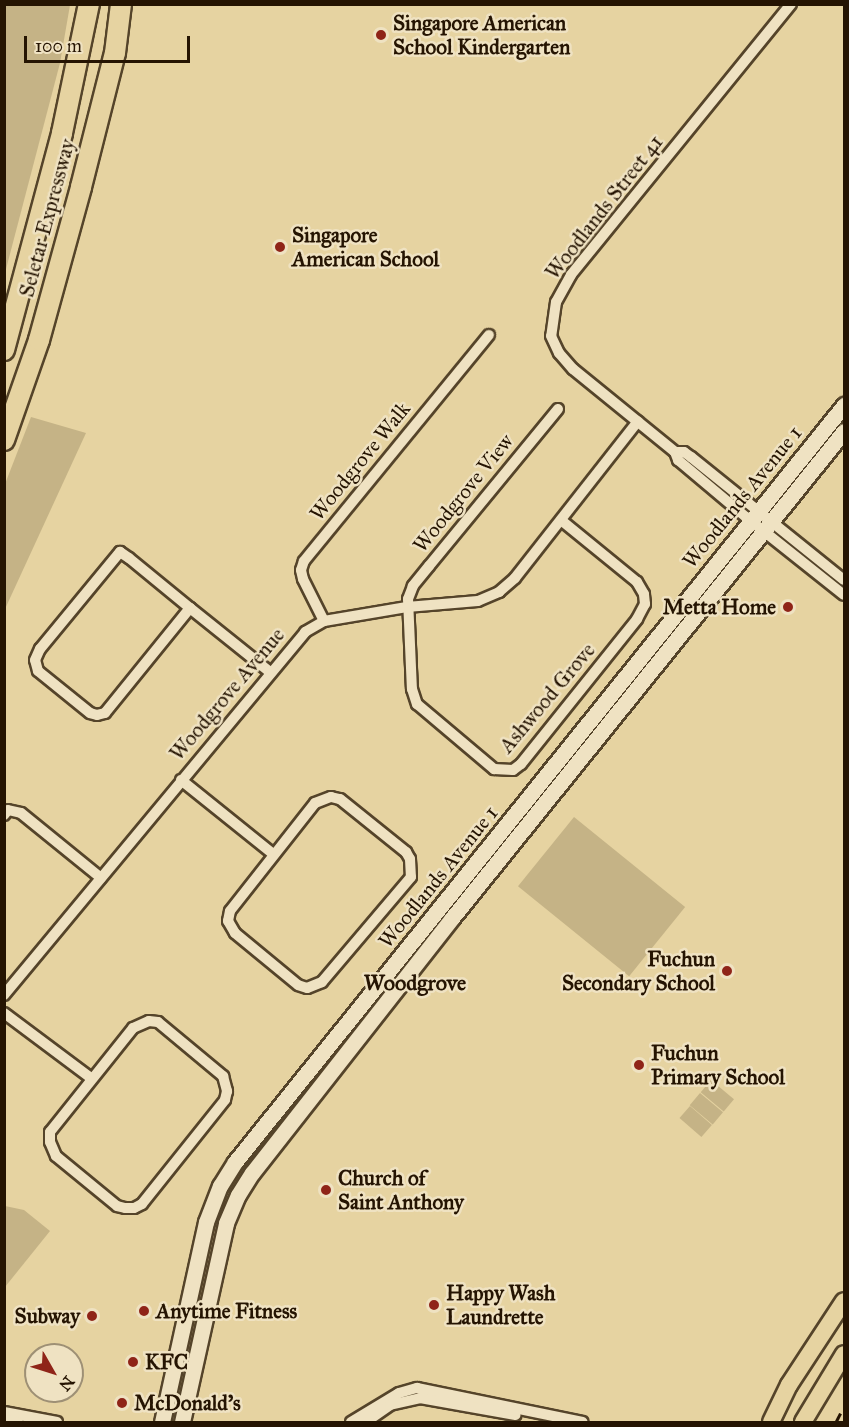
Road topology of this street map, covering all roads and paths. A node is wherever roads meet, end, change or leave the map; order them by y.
1 (89, 4) edge
2 (121, 4) edge
3 (134, 4) edge
4 (791, 4) edge
5 (115, 53) junction
6 (489, 335) dead end
7 (4, 350) edge
8 (844, 405) edge
9 (558, 408) dead end
10 (638, 421) junction
11 (844, 431) edge
12 (4, 440) edge
13 (754, 515) junction
14 (561, 520) junction
15 (768, 526) junction
16 (844, 580) edge
17 (844, 595) edge
18 (407, 607) junction
19 (190, 608) junction
20 (324, 621) junction
21 (270, 672) junction
22 (181, 780) junction
23 (4, 815) edge
24 (273, 854) junction
25 (101, 878) junction
26 (4, 995) edge
27 (4, 1013) edge
28 (91, 1078) junction
29 (844, 1301) edge
30 (844, 1354) edge
31 (4, 1412) edge
32 (4, 1420) edge
33 (18, 1422) edge
34 (57, 1422) edge
35 (162, 1422) edge
36 (182, 1422) edge
37 (351, 1422) edge
38 (366, 1422) edge
39 (551, 1422) edge
40 (584, 1422) edge
41 (771, 1422) edge
42 (803, 1422) edge

1 - 7 highway, Seletar Expressway
2 - 5 highway, Seletar Expressway
3 - 5 highway
4 - 10 street, Woodlands Street 41
5 - 12 highway, Seletar Expressway
6 - 20 street, Woodgrove Walk
8 - 13 main road, Woodlands Avenue 1
9 - 18 street, Woodgrove View
10 - 13 street, Woodlands Street 41
10 - 14 street, Woodgrove Avenue
11 - 15 main road, Woodlands Avenue 1
13 - 15 street, Woodlands Street 41
13 - 35 main road, Woodlands Avenue 1
14 - 18 street, Woodgrove Avenue
14 - 18 street, Ashwood Grove
15 - 16 street
15 - 17 street
15 - 36 main road, Woodlands Avenue 1
18 - 20 street, Woodgrove Avenue
19 - 19 street
19 - 21 street
20 - 21 street, Woodgrove Avenue
21 - 22 street, Woodgrove Avenue
22 - 24 street
22 - 25 street, Woodgrove Avenue
23 - 25 street
24 - 24 street
25 - 26 street, Woodgrove Avenue
27 - 28 street
28 - 28 street
29 - 41 main road
30 - 42 main road
31 - 34 street
32 - 33 street
37 - 40 street
38 - 39 street

